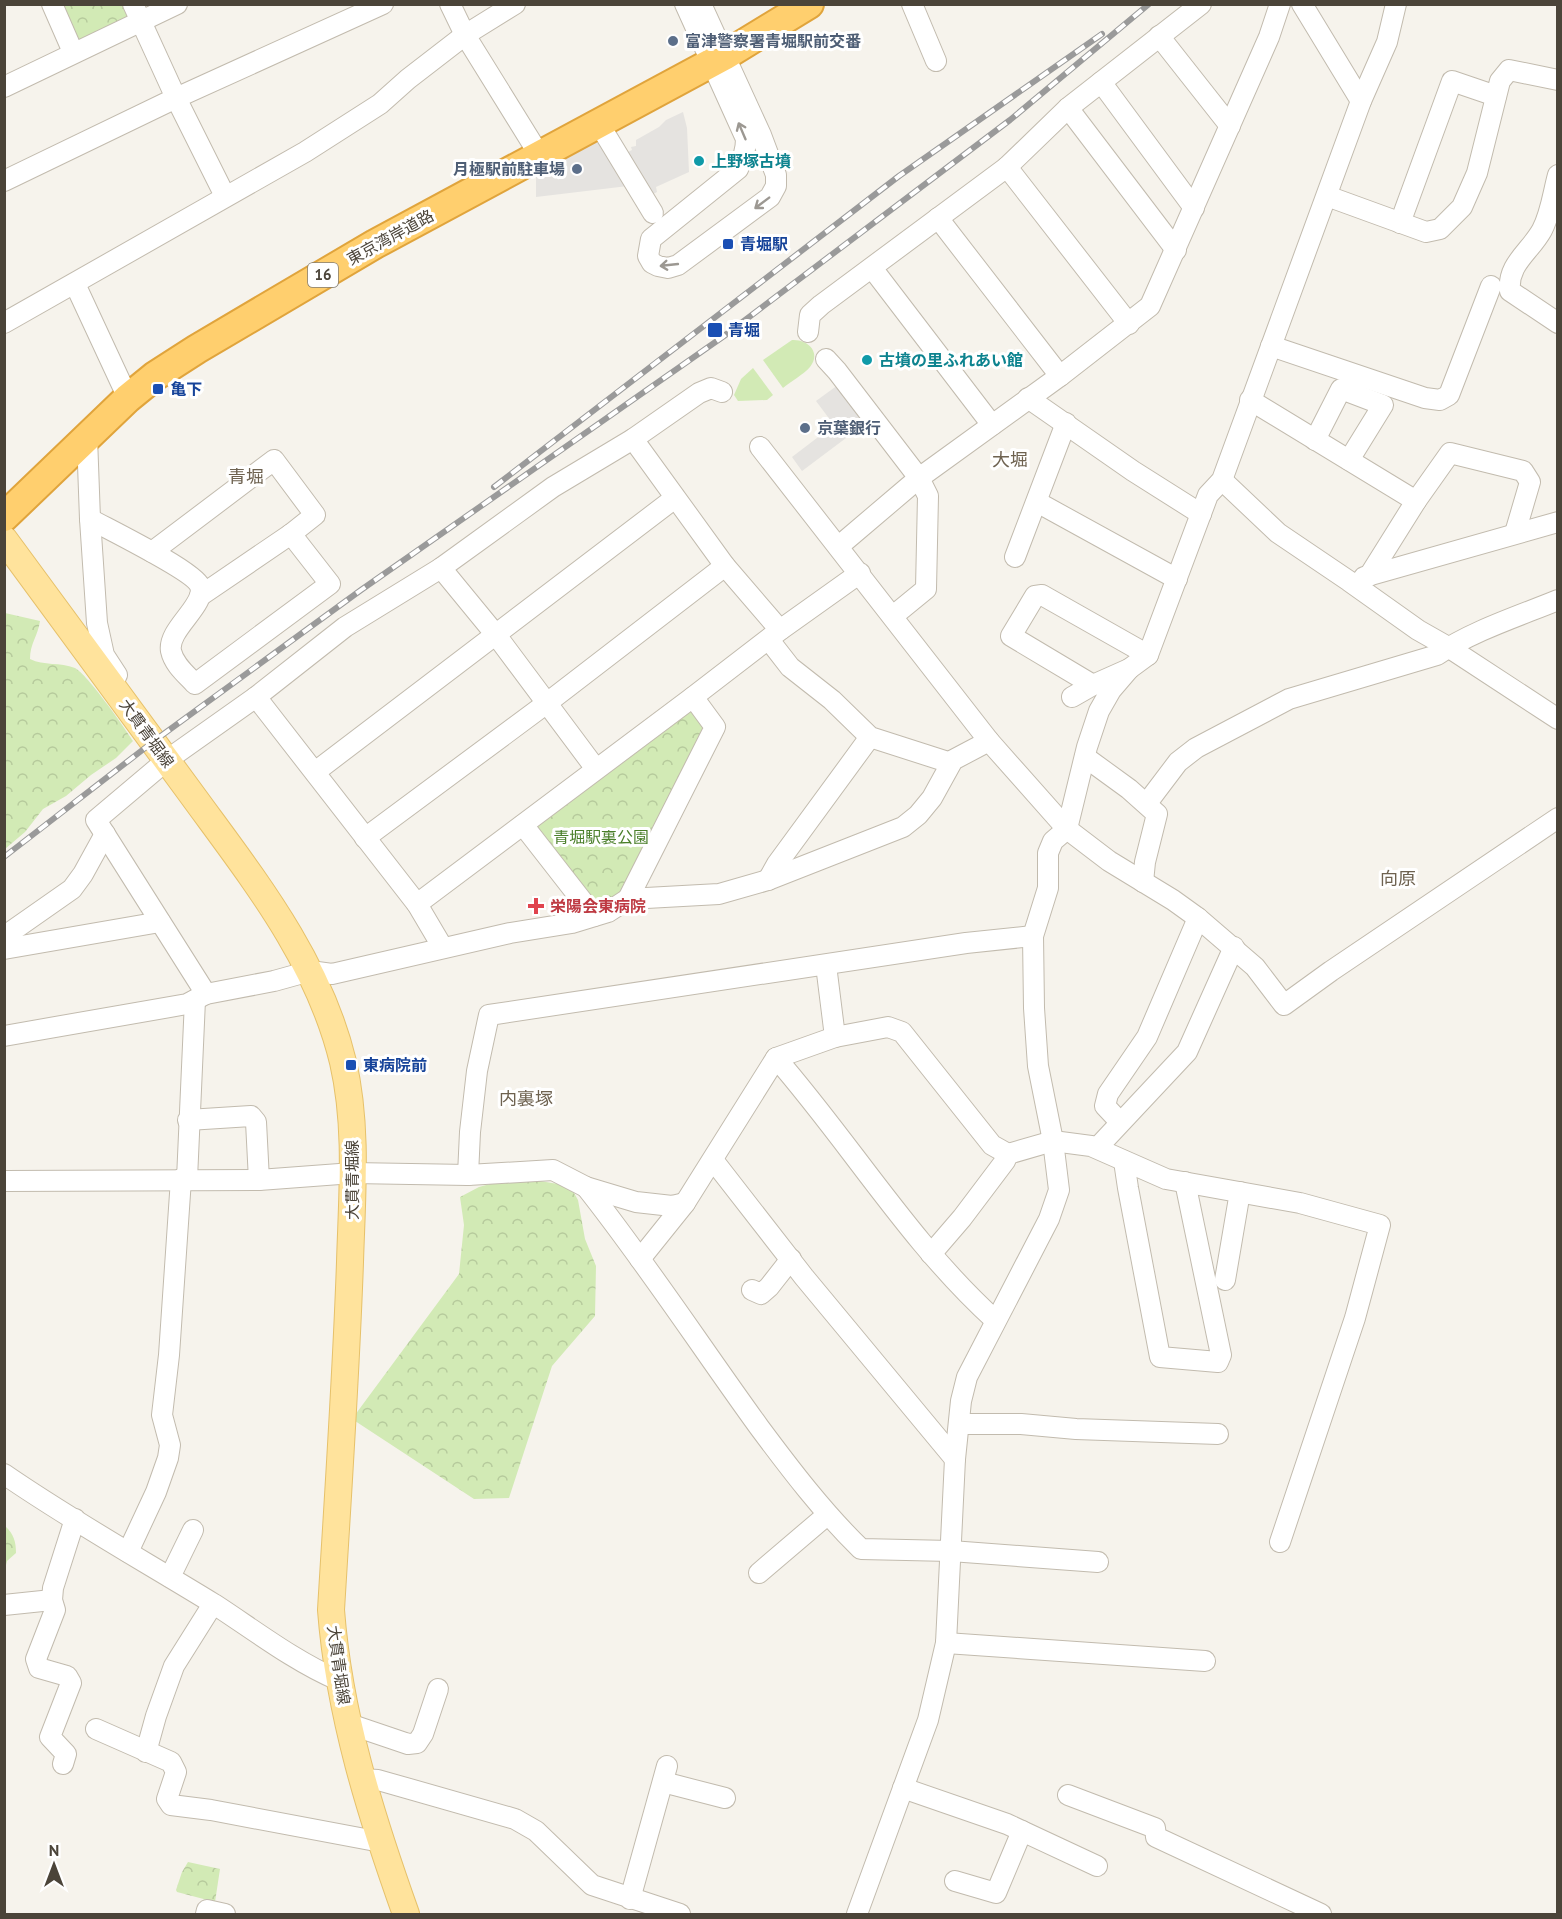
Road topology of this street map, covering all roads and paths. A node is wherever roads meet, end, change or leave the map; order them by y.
1 (52, 4) edge
2 (177, 4) edge
3 (383, 4) edge
4 (450, 4) edge
5 (515, 4) edge
6 (685, 4) edge
7 (701, 4) edge
8 (809, 4) edge
9 (912, 4) edge
10 (1201, 4) edge
11 (1280, 4) edge
12 (1302, 4) edge
13 (1395, 4) edge
14 (137, 13) edge
15 (465, 35) junction
16 (1159, 36) junction
17 (73, 52) junction
18 (718, 60) junction
19 (936, 61) dead end
20 (1557, 80) edge
21 (1101, 82) junction
22 (4, 87) edge
23 (1496, 96) junction
24 (176, 98) junction
25 (1361, 101) junction
26 (1068, 108) junction
27 (598, 124) junction
28 (1230, 126) junction
29 (540, 156) junction
30 (1007, 167) junction
31 (1557, 175) edge
32 (4, 181) edge
33 (225, 196) junction
34 (1327, 196) junction
35 (1194, 208) junction
36 (652, 213) dead end
37 (938, 218) junction
38 (1400, 223) junction
39 (1176, 250) junction
40 (872, 268) junction
41 (75, 284) junction
42 (1491, 286) dead end
43 (4, 323) edge
44 (1557, 323) edge
45 (1129, 324) junction
46 (808, 332) dead end
47 (1270, 346) junction
48 (826, 359) dead end
49 (1059, 376) junction
50 (722, 392) dead end
51 (128, 398) junction
52 (1029, 398) junction
53 (1250, 400) junction
54 (1066, 423) junction
55 (992, 424) junction
56 (87, 436) junction
57 (633, 439) junction
58 (1315, 440) junction
59 (760, 447) dead end
60 (1349, 460) junction
61 (919, 478) junction
62 (1222, 480) junction
63 (675, 498) junction
64 (1416, 501) junction
65 (1036, 502) junction
66 (1201, 514) junction
67 (4, 517) edge
68 (90, 519) junction
69 (1557, 522) edge
70 (1515, 533) junction
71 (291, 534) junction
72 (4, 539) edge
73 (839, 546) junction
74 (152, 552) junction
75 (1015, 557) dead end
76 (725, 566) junction
77 (441, 568) junction
78 (860, 573) junction
79 (1369, 576) junction
80 (1177, 579) junction
81 (1349, 581) junction
82 (200, 596) junction
83 (1557, 600) edge
84 (893, 616) junction
85 (496, 635) junction
86 (774, 635) junction
87 (1448, 647) junction
88 (1148, 656) junction
89 (1129, 669) junction
90 (1093, 685) junction
91 (256, 697) junction
92 (693, 697) junction
93 (1072, 697) dead end
94 (547, 703) junction
95 (1557, 720) edge
96 (870, 736) junction
97 (989, 741) junction
98 (160, 751) junction
99 (1085, 757) junction
100 (951, 763) junction
101 (597, 769) junction
102 (315, 772) junction
103 (1148, 803) junction
104 (1557, 818) edge
105 (523, 825) junction
106 (1067, 829) junction
107 (105, 834) junction
108 (365, 838) junction
109 (768, 880) junction
110 (1143, 882) junction
111 (628, 899) junction
112 (417, 904) junction
113 (594, 916) junction
114 (1198, 918) junction
115 (160, 922) junction
116 (1033, 936) junction
117 (4, 947) edge
118 (1234, 947) junction
119 (443, 948) junction
120 (826, 965) junction
121 (310, 971) junction
122 (200, 997) junction
123 (4, 1036) edge
124 (835, 1037) junction
125 (776, 1058) junction
126 (188, 1120) junction
127 (1120, 1122) junction
128 (1053, 1141) junction
129 (1097, 1148) junction
130 (1008, 1154) junction
131 (713, 1160) junction
132 (1125, 1161) junction
133 (353, 1173) junction
134 (468, 1175) junction
135 (184, 1179) junction
136 (259, 1179) junction
137 (4, 1181) edge
138 (1185, 1182) junction
139 (586, 1187) junction
140 (1240, 1192) junction
141 (685, 1203) junction
142 (931, 1254) junction
143 (640, 1259) junction
144 (790, 1259) junction
145 (1225, 1280) dead end
146 (752, 1290) dead end
147 (995, 1320) junction
148 (959, 1424) junction
149 (1218, 1434) dead end
150 (955, 1459) junction
151 (4, 1474) edge
152 (827, 1515) junction
153 (75, 1519) junction
154 (193, 1530) dead end
155 (1280, 1542) dead end
156 (951, 1551) junction
157 (128, 1552) junction
158 (1098, 1562) dead end
159 (759, 1573) dead end
160 (170, 1577) junction
161 (52, 1599) junction
162 (213, 1604) junction
163 (4, 1605) edge
164 (946, 1643) junction
165 (1205, 1661) dead end
166 (338, 1680) junction
167 (438, 1689) dead end
168 (349, 1724) junction
169 (96, 1729) dead end
170 (146, 1752) junction
171 (63, 1764) dead end
172 (362, 1779) junction
173 (903, 1788) junction
174 (1068, 1795) dead end
175 (725, 1798) dead end
176 (1022, 1831) junction
177 (381, 1842) junction
178 (1097, 1866) dead end
179 (955, 1881) dead end
180 (630, 1899) junction
181 (667, 1912) edge
182 (206, 1914) edge
183 (225, 1914) edge
184 (406, 1914) edge
185 (857, 1914) edge
186 (1321, 1914) edge

1 - 17 street
2 - 14 street
3 - 24 street
4 - 15 street
5 - 15 street
6 - 18 street
7 - 18 street
8 - 18 highway, 東京湾岸道路 / 16
9 - 19 street
10 - 16 street
11 - 28 street
12 - 25 street
13 - 25 street
14 - 17 street
14 - 24 street
15 - 29 street
15 - 33 street
16 - 21 street
16 - 28 street
17 - 22 street
18 -> 18 street
18 - 27 highway, 東京湾岸道路 / 16
20 - 23 street
21 - 26 street
21 - 35 street
23 - 38 street
23 - 38 street
24 - 32 street
24 - 33 street
25 - 34 street
26 - 30 street
26 - 39 street
27 - 29 highway, 東京湾岸道路 / 16
27 - 36 street
28 - 35 street
29 - 51 highway, 東京湾岸道路 / 16
30 - 37 street
30 - 45 street
31 - 44 street
33 - 41 street
34 - 38 street
34 - 47 street
35 - 39 street
37 - 40 street
37 - 49 street
39 - 45 street
40 - 46 street
40 - 55 street
41 - 43 street
41 - 51 street
42 - 47 street
45 - 49 street
47 - 53 street
48 - 61 street
49 - 52 street
50 - 57 street
51 - 56 highway, 東京湾岸道路 / 16
52 - 54 street
52 - 55 street
53 - 58 street
53 - 62 street
54 - 65 street
54 - 66 street
55 - 61 street
56 - 67 highway, 東京湾岸道路 / 16
56 - 68 street
57 - 63 street
57 - 77 street
58 - 60 street
58 - 60 street
59 - 73 street
60 - 64 street
61 - 73 street
61 - 84 street
62 - 66 street
62 - 81 street
63 - 76 street
63 - 85 street
64 - 70 street
64 - 79 street
65 - 75 street
65 - 80 street
66 - 80 street
68 - 74 street
68 - 98 street
69 - 70 street
70 - 79 street
71 - 74 street
71 - 82 street
71 - 82 street
72 - 98 main road, 大貫青堀線
73 - 78 street
74 - 82 street
76 - 86 street
76 - 94 street
77 - 85 street
77 - 91 street
78 - 84 street
78 - 86 street
79 - 81 street
80 - 88 street
81 - 87 street
83 - 87 street
84 - 97 street
85 - 94 street
85 - 102 street
86 - 92 street
86 - 96 street
87 - 95 street
87 - 103 street
88 - 89 street
88 - 90 street
89 - 90 street
89 - 99 street
90 - 93 street
91 - 98 street
91 - 102 street
92 - 101 street
92 - 111 street
94 - 101 street
94 - 108 street
96 - 100 street
96 - 109 street
97 - 100 street
97 - 106 street
98 - 107 street
98 - 121 main road, 大貫青堀線
99 - 103 street
99 - 106 street
100 - 109 street
101 - 105 street
102 - 108 street
103 - 110 street
104 - 118 street
105 - 112 street
105 - 113 street
106 - 110 street
106 - 116 street
107 - 115 street
107 - 117 street
108 - 112 street
109 - 111 street
110 - 114 street
111 - 113 street
112 - 119 street
113 - 119 street
114 - 118 street
114 - 127 street
115 - 117 street
115 - 122 street
116 - 120 street
116 - 128 street
118 - 127 street
119 - 121 street
120 - 124 street
120 - 134 street
121 - 122 street
121 - 133 main road, 大貫青堀線
122 - 123 street
122 - 126 street
124 - 125 street
124 - 130 street
125 - 131 street
125 - 142 street
126 - 135 street
126 - 136 street
127 - 129 street
128 - 129 street
128 - 130 street
128 - 147 street
129 - 132 street
130 - 142 street
131 - 141 street
131 - 144 street
132 - 138 street
132 - 138 street
133 - 134 street
133 - 136 street
133 - 166 main road, 大貫青堀線
134 - 139 street
135 - 136 street
135 - 137 street
135 - 157 street
138 - 140 street
139 - 141 street
139 - 143 street
140 - 145 street
140 - 155 street
141 - 143 street
142 - 147 street
143 - 152 street
144 - 146 street
144 - 150 street
147 - 148 street
148 - 149 street
148 - 150 street
150 - 156 street
151 - 153 street
152 - 156 street
152 - 159 street
153 - 157 street
153 - 161 street
154 - 160 street
156 - 158 street
156 - 164 street
157 - 160 street
160 - 162 street
161 - 163 street
161 - 171 street
162 - 166 street
162 - 170 street
164 - 165 street
164 - 173 street
166 - 168 main road, 大貫青堀線
167 - 168 street
168 - 172 main road, 大貫青堀線
169 - 170 street
170 - 177 street
172 - 177 main road, 大貫青堀線
172 - 180 street
173 - 176 street
173 - 185 street
174 - 186 street
175 - 180 street
176 - 178 street
176 - 179 street
177 - 184 main road, 大貫青堀線
180 - 181 street
182 - 183 street

